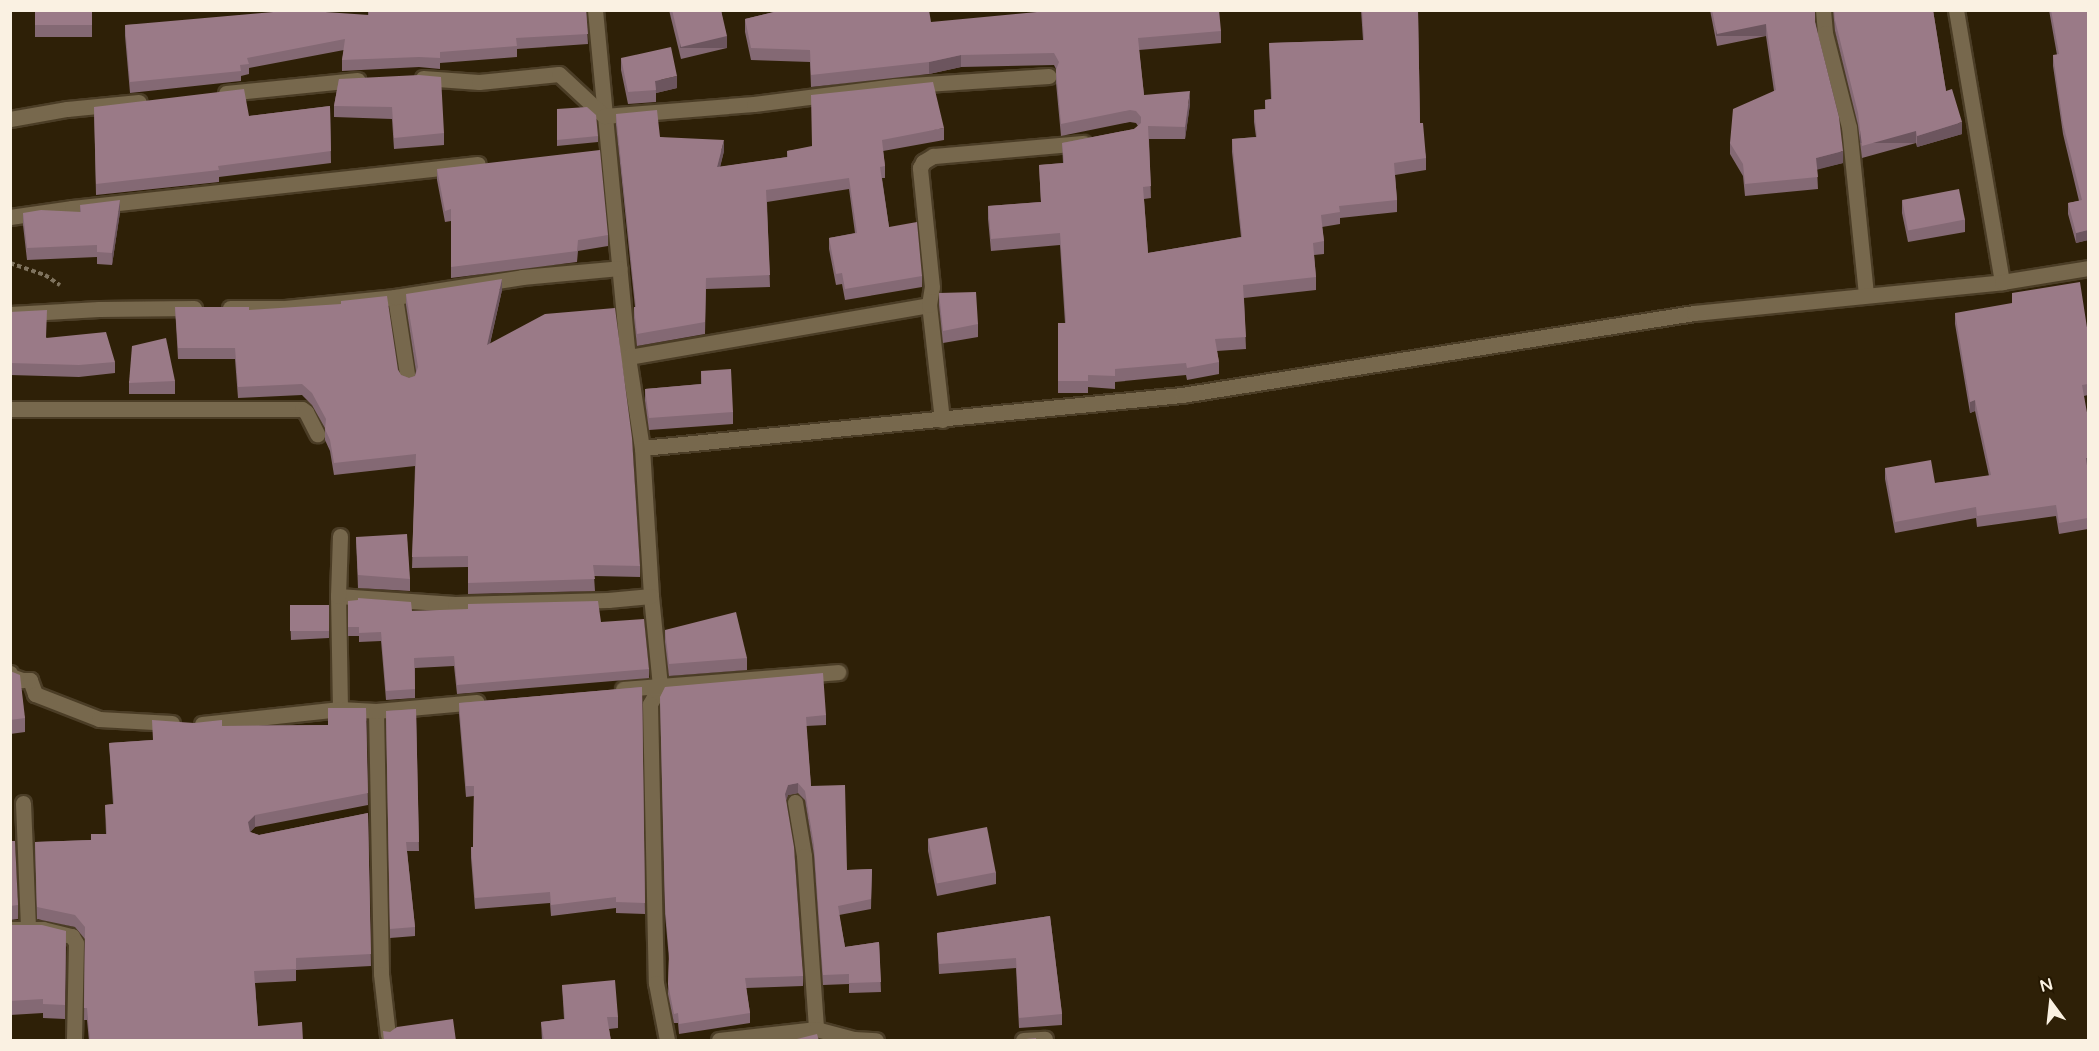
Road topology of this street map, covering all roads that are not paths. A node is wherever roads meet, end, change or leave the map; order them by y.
1 (595, 10) edge
2 (1823, 10) edge
3 (1956, 10) edge
4 (1049, 76) dead end
5 (409, 78) edge
6 (369, 79) edge
7 (214, 95) edge
8 (158, 100) edge
9 (604, 116) junction
10 (10, 119) edge
11 (1095, 141) edge
12 (488, 163) edge
13 (10, 217) edge
14 (620, 268) junction
15 (2088, 268) edge
16 (2002, 282) junction
17 (1866, 295) junction
18 (395, 297) junction
19 (929, 305) junction
20 (10, 314) edge
21 (628, 357) junction
22 (408, 380) edge
23 (10, 409) edge
24 (942, 420) junction
25 (317, 434) dead end
26 (642, 448) junction
27 (340, 536) dead end
28 (338, 596) junction
29 (651, 596) junction
30 (10, 672) edge
31 (838, 672) dead end
32 (660, 686) junction
33 (613, 690) edge
34 (495, 701) edge
35 (340, 709) junction
36 (376, 711) junction
37 (795, 802) dead end
38 (23, 803) dead end
39 (380, 813) junction
40 (358, 817) edge
41 (28, 928) junction
42 (10, 929) edge
43 (816, 1029) junction
44 (388, 1035) edge
45 (1045, 1039) dead end
46 (74, 1041) edge
47 (667, 1041) edge
48 (719, 1041) edge
49 (876, 1041) edge
50 (1023, 1041) edge

1 - 9 street
2 - 17 street
3 - 16 street
4 - 9 street
5 - 9 street
6 - 7 street
8 - 10 street
9 - 14 street
11 - 19 street
12 - 13 street
14 - 18 street
14 - 21 street
15 - 16 street
16 - 17 street
17 - 24 street
18 - 20 street
18 - 22 street
19 - 21 street
19 - 24 street
21 - 26 street
23 - 25 street
24 - 26 street
26 - 29 street
27 - 28 street
28 - 29 street
28 - 35 street
29 - 32 street
30 - 35 street
31 - 32 street
32 - 33 street
32 - 47 street
34 - 36 street
35 - 36 street
36 - 39 street
37 - 43 street
38 - 41 street
39 - 40 street
39 - 44 street
41 - 42 street
41 - 46 street
43 - 48 street
43 - 49 street
45 - 50 street

